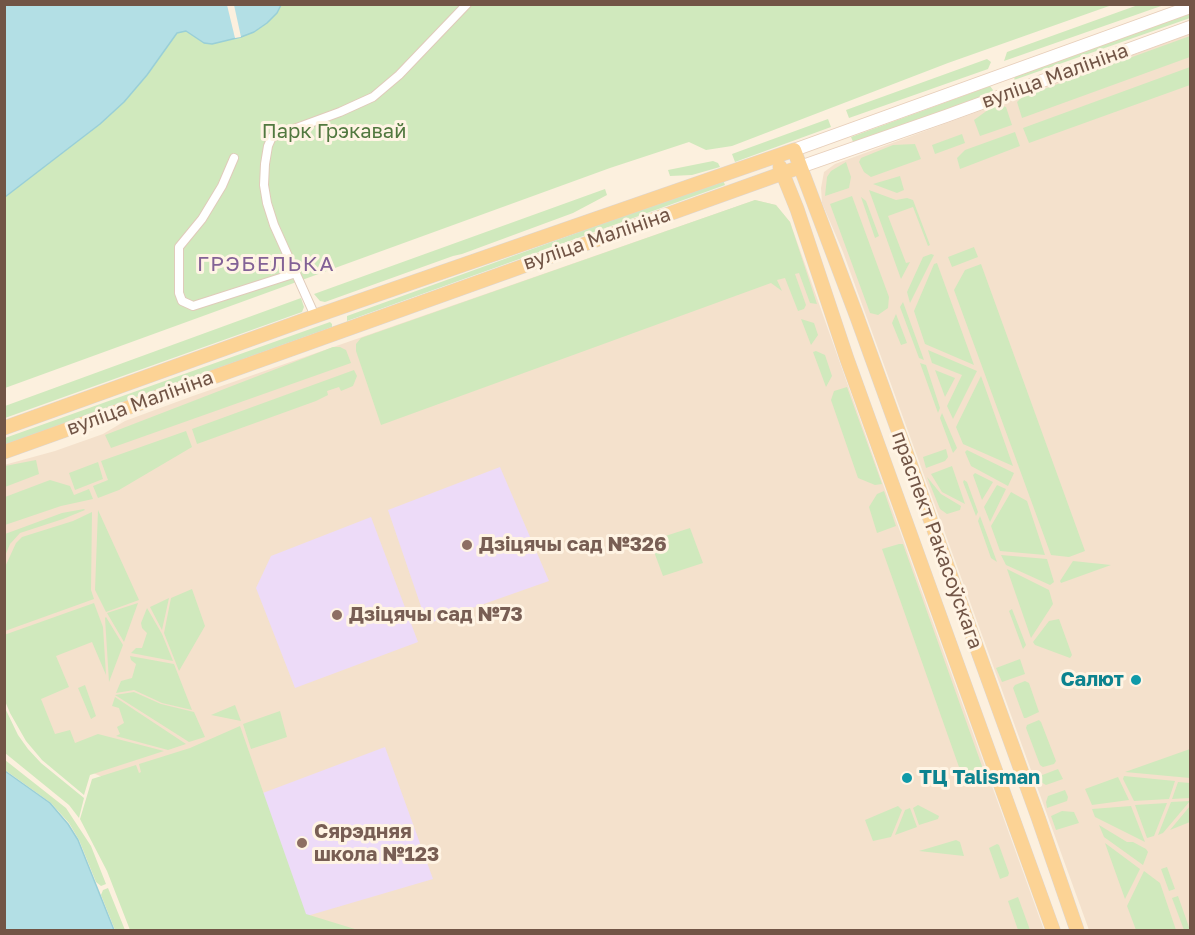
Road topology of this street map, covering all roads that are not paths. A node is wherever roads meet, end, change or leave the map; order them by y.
1 (467, 4) edge
2 (1191, 7) edge
3 (1191, 27) edge
4 (794, 150) junction
5 (776, 157) junction
6 (234, 158) dead end
7 (800, 167) junction
8 (782, 173) junction
9 (296, 273) junction
10 (335, 310) junction
11 (315, 316) junction
12 (342, 329) junction
13 (4, 428) edge
14 (4, 452) edge
15 (1053, 930) edge
16 (1077, 930) edge

1 - 9 street
2 - 4 main road, вуліца Малініна
3 - 7 main road, вуліца Малініна
4 - 5 main road, вуліца Малініна
4 - 7 main road, праспект Ракасоўскага
5 - 8 main road, праспект Ракасоўскага
5 - 10 main road, вуліца Малініна
6 - 9 street
7 - 8 main road, вуліца Малініна
7 - 16 main road, праспект Ракасоўскага
8 - 12 main road, вуліца Малініна
8 - 15 main road, праспект Ракасоўскага
9 - 11 street
10 - 11 main road, вуліца Малініна
10 - 12 main road
11 - 13 main road, вуліца Малініна
12 - 14 main road, вуліца Малініна

